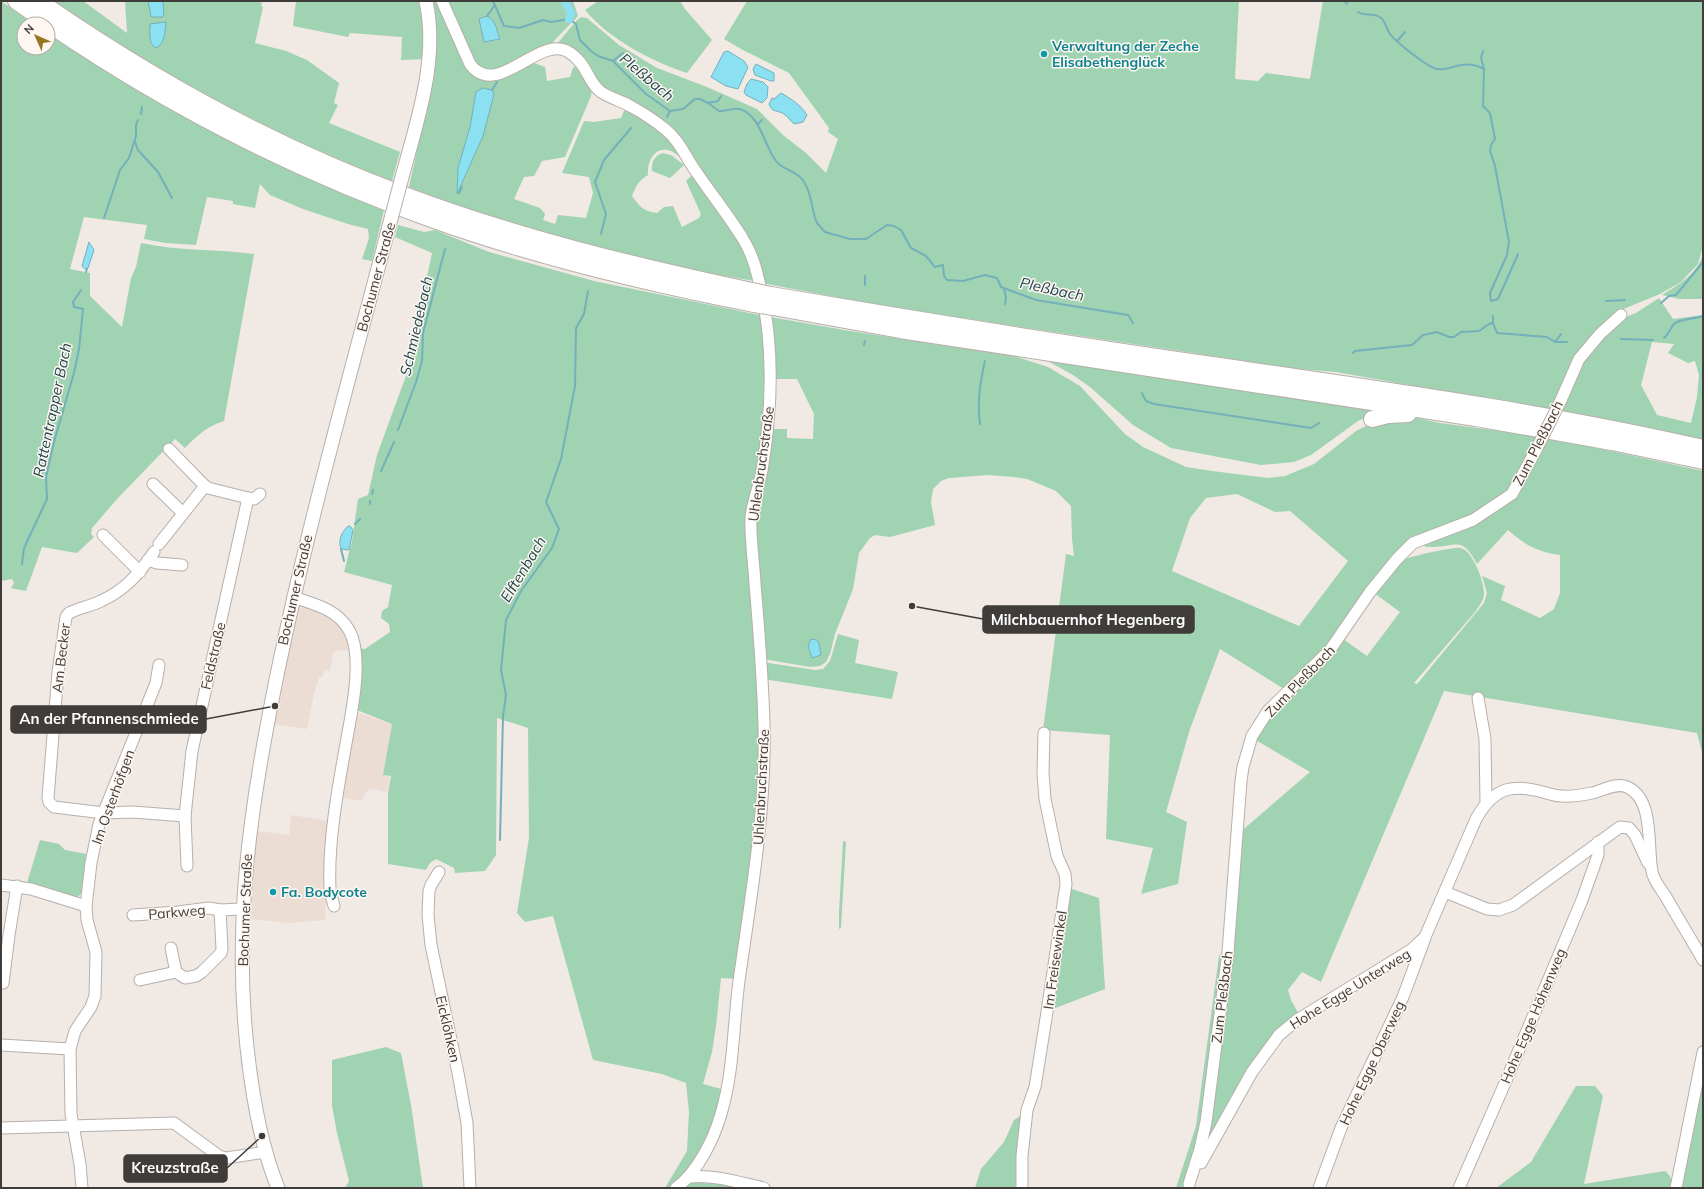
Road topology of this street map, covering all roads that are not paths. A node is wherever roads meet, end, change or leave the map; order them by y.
1 (16, 1) edge
2 (39, 1) edge
3 (426, 1) edge
4 (442, 1) edge
5 (753, 298) junction
6 (772, 301) junction
7 (1621, 315) dead end
8 (985, 343) junction
9 (1042, 362) dead end
10 (1476, 418) junction
11 (1372, 419) dead end
12 (1703, 448) edge
13 (169, 449) dead end
14 (1703, 461) edge
15 (153, 484) dead end
16 (205, 486) junction
17 (260, 494) dead end
18 (248, 498) junction
19 (183, 513) junction
20 (103, 535) dead end
21 (154, 552) junction
22 (182, 565) dead end
23 (140, 572) junction
24 (293, 597) junction
25 (159, 665) dead end
26 (1478, 698) dead end
27 (1044, 733) dead end
28 (1486, 802) junction
29 (104, 813) junction
30 (185, 816) junction
31 (1598, 842) junction
32 (187, 866) dead end
33 (1652, 871) junction
34 (439, 872) dead end
35 (1, 885) edge
36 (17, 886) junction
37 (1445, 892) junction
38 (86, 906) junction
39 (334, 906) dead end
40 (242, 909) junction
41 (220, 910) junction
42 (134, 915) dead end
43 (1425, 937) junction
44 (171, 948) dead end
45 (1703, 960) edge
46 (176, 972) junction
47 (140, 980) dead end
48 (3, 983) dead end
49 (1, 1045) edge
50 (70, 1049) junction
51 (1703, 1052) edge
52 (74, 1125) junction
53 (1, 1128) edge
54 (266, 1152) junction
55 (689, 1177) junction
56 (1188, 1186) edge
57 (82, 1188) edge
58 (278, 1188) edge
59 (470, 1188) edge
60 (676, 1188) edge
61 (764, 1188) edge
62 (1022, 1188) edge
63 (1319, 1188) edge
64 (1459, 1188) edge
65 (1676, 1188) edge

1 - 5 highway
2 - 5 highway
3 - 24 main road, Bochumer Straße, bridge
4 - 55 street, Uhlenbruchstraße
5 - 6 highway, bridge
6 - 8 highway
6 - 12 highway
7 - 56 street, Zum Pleßbach, bridge
8 - 9 highway
8 - 10 highway
10 - 11 highway
10 - 14 highway
13 - 16 street
15 - 19 street
16 - 18 street
16 - 19 street
17 - 18 street
18 - 30 street, Feldstraße
19 - 21 street
20 - 23 street
21 - 22 street
21 - 23 street, Am Becker
23 - 29 street, Am Becker
24 - 39 street
24 - 40 main road, Bochumer Straße
25 - 29 street, Im Osterhöfgen
26 - 28 street
27 - 62 street, Im Freisewinkel
28 - 33 street, Hohe Egge Unterweg
28 - 37 street, Hohe Egge Unterweg
29 - 30 street
29 - 38 street, Im Osterhöfgen
30 - 32 street, Feldstraße
31 - 33 street
31 - 37 street
31 - 64 street, Hohe Egge Höhenweg
33 - 45 street, Hohe Egge Unterweg
34 - 59 street, Eicklöhken
35 - 36 street
36 - 38 street
36 - 48 street
37 - 43 street, Hohe Egge Unterweg
38 - 50 street, Im Osterhöfgen
40 - 41 street, Parkweg
40 - 54 main road, Bochumer Straße
41 - 42 street, Parkweg
41 - 46 street, Parkweg
43 - 56 street, Hohe Egge Unterweg
43 - 63 street, Hohe Egge Oberweg
44 - 46 street
46 - 47 street, Parkweg
49 - 50 street
50 - 52 street, Im Osterhöfgen
51 - 65 street
52 - 53 street
52 - 54 street
52 - 57 street, Im Osterhöfgen
54 - 58 main road, Bochumer Straße
55 - 60 street, Uhlenbruchstraße
55 - 61 street

